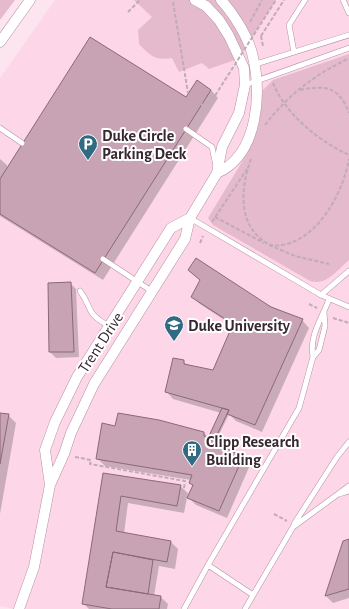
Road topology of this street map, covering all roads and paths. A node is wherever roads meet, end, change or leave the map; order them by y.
1 (30, 0) edge
2 (140, 0) edge
3 (195, 0) edge
4 (221, 0) edge
5 (262, 0) edge
6 (276, 0) edge
7 (284, 0) edge
8 (305, 0) edge
9 (343, 0) edge
10 (172, 2) dead end
11 (128, 12) dead end
12 (349, 13) edge
13 (249, 23) dead end
14 (349, 35) edge
15 (261, 36) junction
16 (0, 42) edge
17 (349, 48) edge
18 (252, 52) junction
19 (294, 52) junction
20 (349, 58) edge
21 (265, 61) junction
22 (248, 67) junction
23 (270, 76) junction
24 (255, 81) junction
25 (245, 85) junction
26 (298, 90) junction
27 (188, 93) dead end
28 (283, 102) junction
29 (201, 106) dead end
30 (349, 113) edge
31 (0, 128) edge
32 (186, 129) dead end
33 (262, 131) dead end
34 (22, 143) dead end
35 (252, 155) dead end
36 (349, 155) edge
37 (349, 159) edge
38 (248, 166) junction
39 (217, 173) junction
40 (215, 216) junction
41 (190, 218) junction
42 (207, 230) junction
43 (200, 243) dead end
44 (267, 244) junction
45 (103, 259) dead end
46 (329, 264) dead end
47 (349, 271) edge
48 (138, 282) junction
49 (80, 291) dead end
50 (153, 292) junction
51 (321, 296) junction
52 (329, 299) junction
53 (349, 307) edge
54 (324, 312) junction
55 (110, 326) junction
56 (313, 357) junction
57 (349, 442) edge
58 (75, 457) dead end
59 (50, 484) junction
60 (349, 486) edge
61 (349, 491) edge
62 (337, 495) junction
63 (181, 508) dead end
64 (274, 514) dead end
65 (282, 518) dead end
66 (293, 527) junction
67 (208, 565) junction
68 (253, 595) junction
69 (19, 609) edge
70 (184, 609) edge
71 (245, 609) edge

1 - 16 street
2 - 11 path
3 - 22 street, Trent Drive
4 - 18 street, Trent Drive
5 - 13 path
6 - 29 path, bridge
7 - 15 path
8 - 19 lane
9 - 12 lane
10 - 27 path
14 - 19 lane
15 - 18 path
15 - 21 path
17 - 23 lane
18 - 22 street, Trent Drive
19 - 21 lane
20 - 26 path
21 - 22 lane
22 - 24 street, Trent Drive
22 - 25 street, Trent Drive
23 - 24 lane
23 - 28 path
24 - 25 lane
24 - 39 street, Trent Drive
25 - 39 street, Trent Drive
26 - 28 path
26 - 30 path
28 - 33 path
28 - 36 path
31 - 34 lane
32 - 39 lane
35 - 38 path
37 - 44 path
38 - 40 path
38 - 44 path
39 - 41 street, Trent Drive
40 - 42 path
40 - 44 path
41 - 42 lane
41 - 48 street, Trent Drive
41 - 50 street, Trent Drive
42 - 43 path
42 - 51 lane
44 - 46 path
45 - 48 lane
47 - 51 lane
48 - 50 lane
48 - 55 street, Trent Drive
49 - 55 lane
50 - 59 street, Trent Drive
51 - 52 lane
52 - 53 lane
52 - 54 lane
54 - 56 lane
54 - 56 lane
55 - 59 street, Trent Drive
56 - 67 lane
57 - 66 lane
58 - 63 path
59 - 69 street, Trent Drive
60 - 62 lane
61 - 62 lane
62 - 66 lane
64 - 65 path
66 - 68 lane
67 - 68 lane
67 - 70 lane
68 - 71 lane

